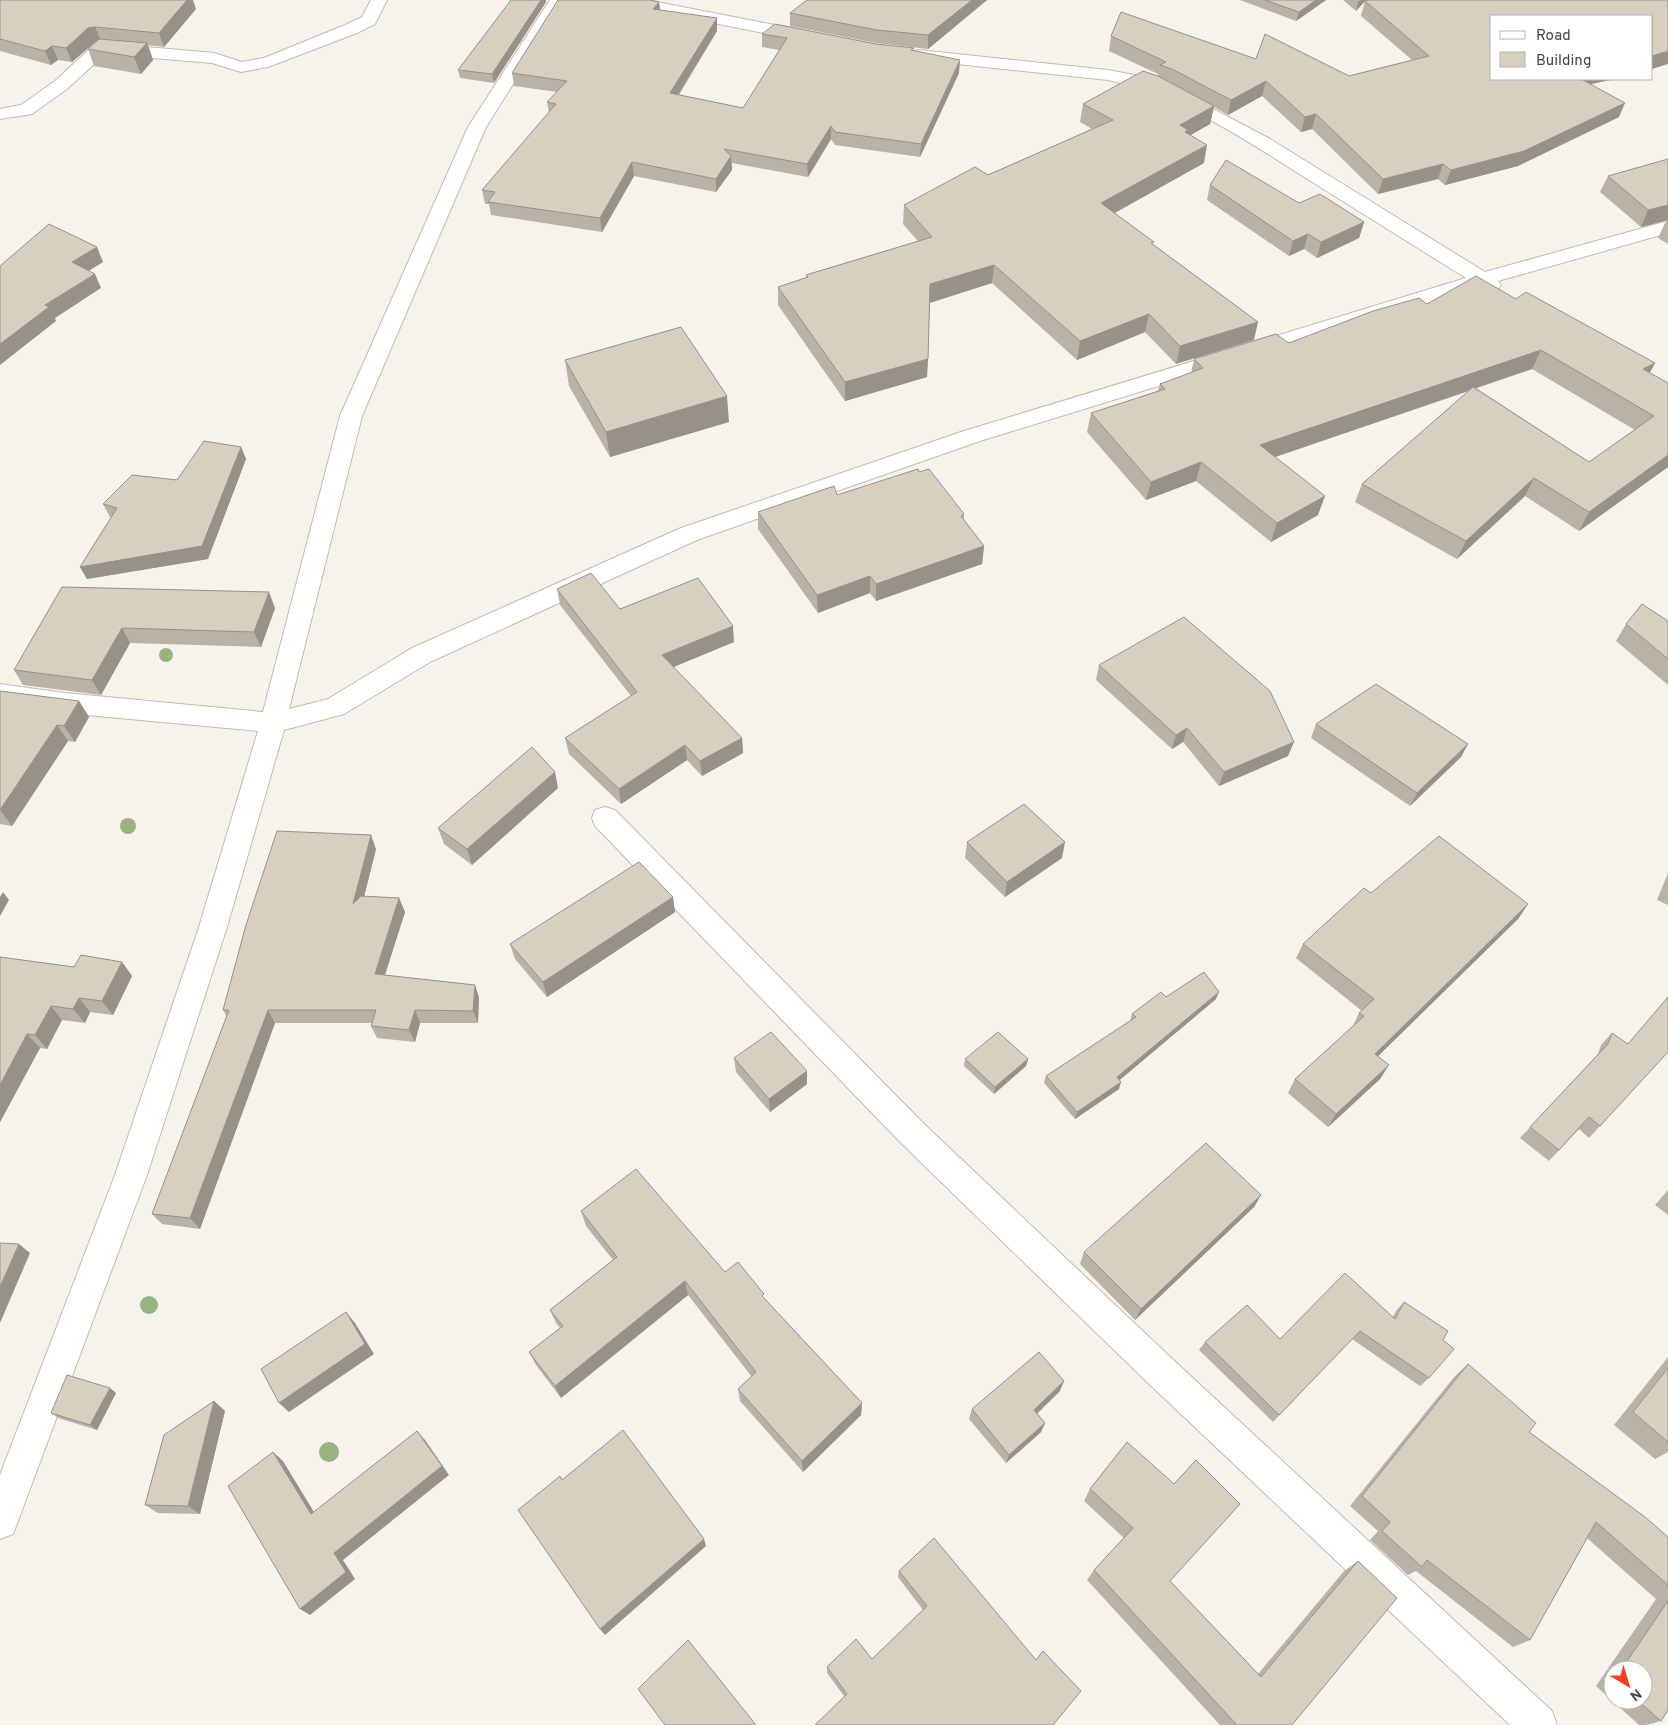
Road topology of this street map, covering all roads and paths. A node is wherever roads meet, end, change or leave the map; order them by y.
1 (379, 0) edge
2 (558, 0) edge
3 (622, 0) edge
4 (818, 38) edge
5 (905, 53) edge
6 (0, 114) edge
7 (1668, 227) edge
8 (1480, 280) junction
9 (1506, 294) edge
10 (0, 694) edge
11 (273, 723) junction
12 (605, 818) dead end
13 (0, 1521) edge
14 (1538, 1725) edge

1 - 6 street
2 - 11 street
3 - 4 street
5 - 8 street
7 - 8 street
8 - 9 street
8 - 11 street
10 - 11 street
11 - 13 street
12 - 14 street

